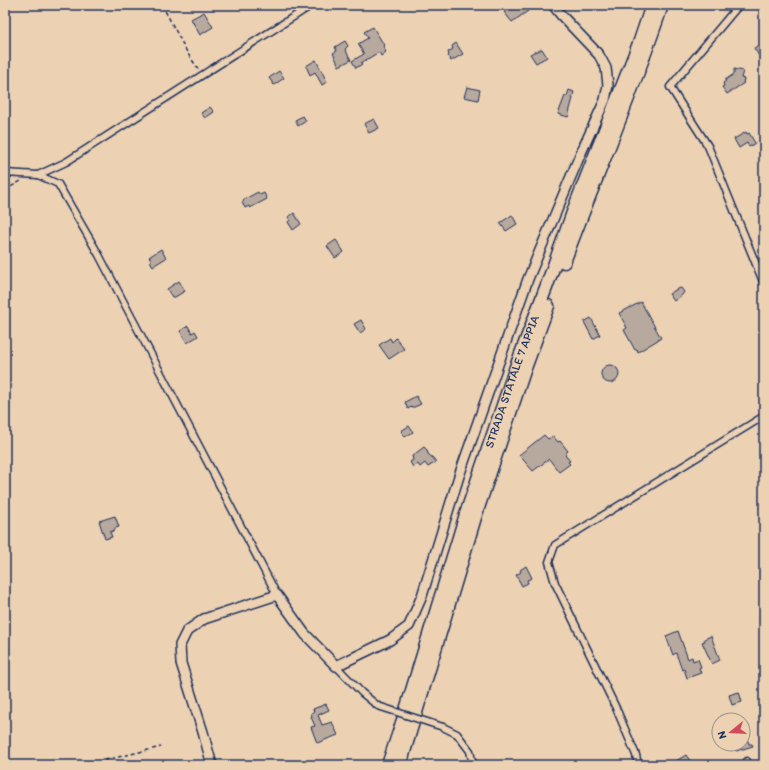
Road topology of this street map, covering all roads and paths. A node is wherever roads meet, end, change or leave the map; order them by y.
1 (162, 5) edge
2 (312, 5) edge
3 (552, 5) edge
4 (652, 5) edge
5 (662, 5) edge
6 (739, 5) edge
7 (202, 75) junction
8 (5, 173) edge
9 (31, 175) junction
10 (38, 175) junction
11 (5, 190) edge
12 (764, 284) edge
13 (764, 416) edge
14 (277, 595) junction
15 (336, 666) junction
16 (161, 747) dead end
17 (84, 765) edge
18 (212, 765) edge
19 (388, 765) edge
20 (400, 765) edge
21 (473, 765) edge
22 (638, 765) edge

1 - 7 path
2 - 7 street
3 - 15 street
4 - 19 highway, STRADA STATALE 7 APPIA
5 - 20 highway, STRADA STATALE 7 APPIA
6 - 12 street
7 - 10 street
8 - 9 street
9 - 10 street
9 - 11 path
10 - 14 street
13 - 22 street
14 - 15 street
14 - 18 street
15 - 21 street, bridge
16 - 17 path

